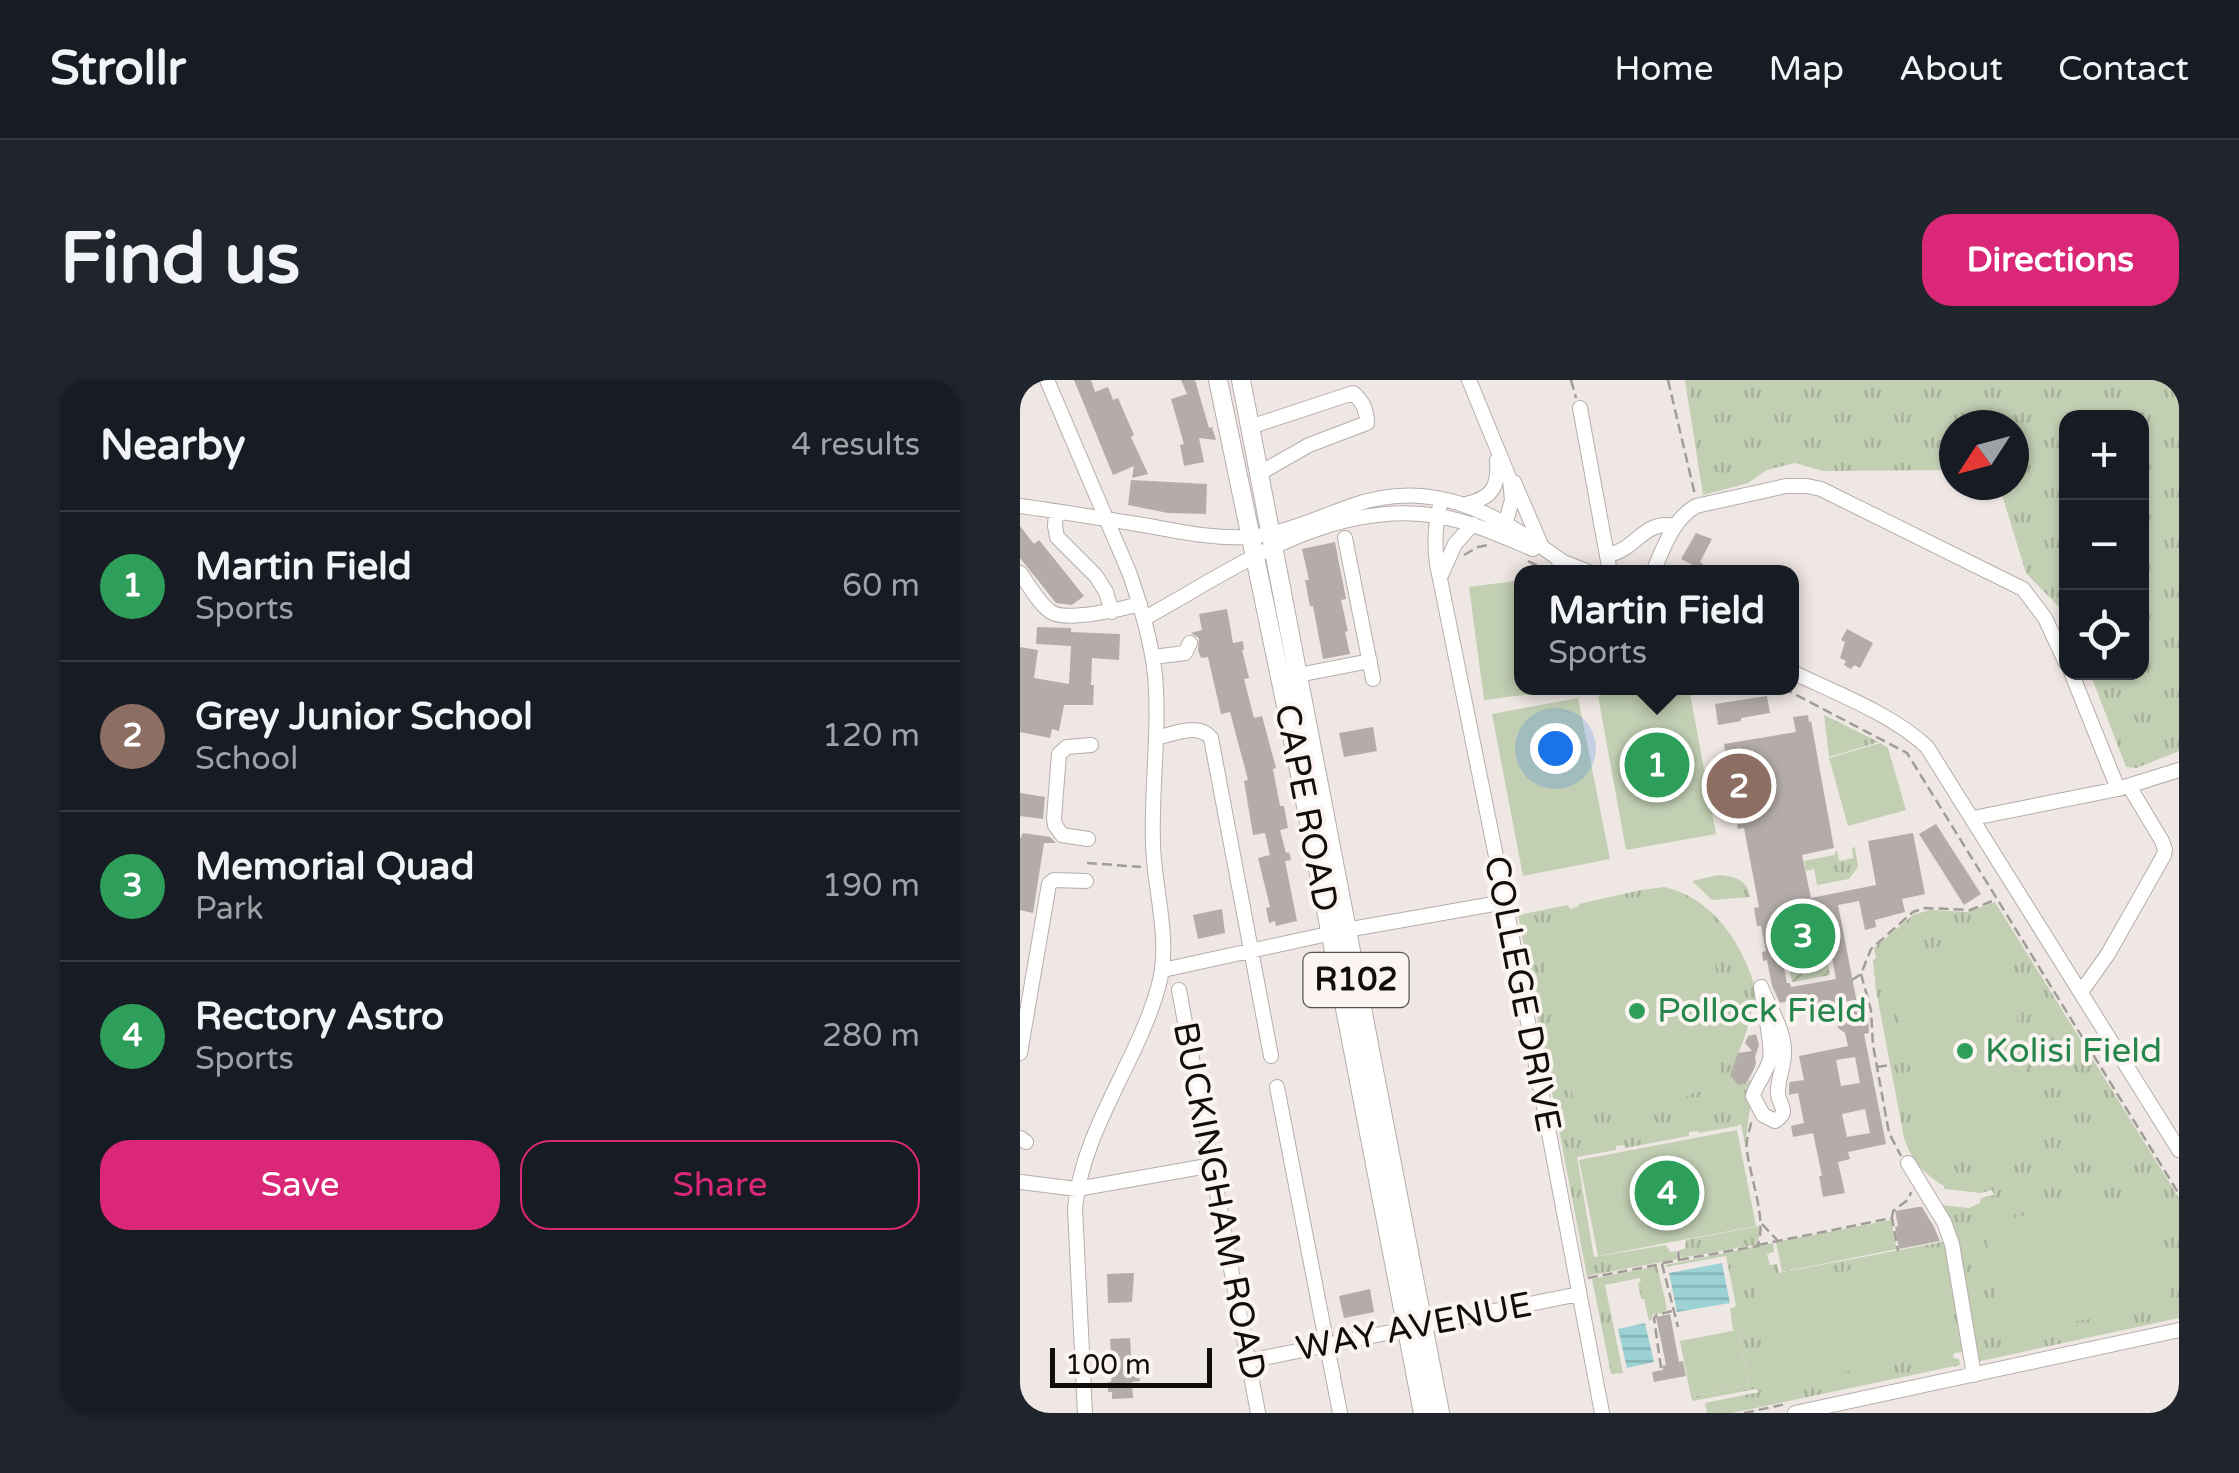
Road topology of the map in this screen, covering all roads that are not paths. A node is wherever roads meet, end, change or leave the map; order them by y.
1 (1047, 380) edge
2 (1218, 380) edge
3 (1241, 380) edge
4 (1468, 380) edge
5 (1580, 408) road end
6 (1250, 427) junction
7 (1499, 454) junction
8 (1260, 473) junction
9 (1498, 479) junction
10 (1442, 499) junction
11 (1466, 504) junction
12 (1020, 506) edge
13 (1056, 511) junction
14 (1437, 516) junction
15 (1106, 519) junction
16 (1473, 524) junction
17 (1675, 526) junction
18 (1497, 530) junction
19 (1250, 536) junction
20 (1345, 538) dead end
21 (1273, 540) junction
22 (1542, 546) junction
23 (1606, 555) junction
24 (1254, 558) junction
25 (1563, 562) junction
26 (1571, 565) edge
27 (1608, 565) edge
28 (1656, 565) edge
29 (1020, 573) edge
30 (1441, 575) junction
31 (1142, 611) junction
32 (1112, 612) junction
33 (1190, 644) dead end
34 (2059, 648) edge
35 (1153, 658) junction
36 (1370, 661) junction
37 (1298, 675) junction
38 (1799, 676) edge
39 (1373, 679) dead end
40 (2075, 680) edge
41 (1156, 738) junction
42 (1092, 745) dead end
43 (2179, 770) edge
44 (2124, 788) junction
45 (1973, 818) junction
46 (1088, 840) dead end
47 (1086, 881) dead end
48 (1505, 902) junction
49 (1339, 932) junction
50 (1250, 950) junction
51 (1163, 970) junction
52 (1179, 990) dead end
53 (2081, 992) junction
54 (1020, 1053) edge
55 (1271, 1056) dead end
56 (1277, 1087) dead end
57 (1755, 1103) joint
58 (2174, 1130) edge
59 (2179, 1150) edge
60 (1908, 1163) dead end
61 (1213, 1165) junction
62 (1020, 1182) edge
63 (1077, 1189) junction
64 (1579, 1294) junction
65 (1414, 1327) junction
66 (2179, 1330) edge
67 (1327, 1344) junction
68 (1248, 1361) junction
69 (1974, 1375) junction
70 (1838, 1408) edge
71 (1085, 1413) edge
72 (1258, 1413) edge
73 (1340, 1413) edge
74 (1423, 1413) edge
75 (1440, 1413) edge
76 (1602, 1413) edge
77 (1795, 1413) edge

1 - 15 street
2 - 19 main road, CAPE ROAD / R102
3 - 6 main road, CAPE ROAD / R102
4 - 7 street
5 - 23 street
6 - 8 main road, CAPE ROAD / R102
6 - 8 street
7 - 9 street
7 - 18 street
7 - 22 street
8 - 21 main road, CAPE ROAD / R102
9 - 11 street
9 - 18 street
10 - 11 street
10 - 14 street, COLLEGE DRIVE
10 - 21 street
11 - 18 street
12 - 13 street
13 - 15 street
13 - 32 street
14 - 16 street
14 - 21 street
14 - 30 street, COLLEGE DRIVE
15 - 19 street
15 - 31 street
16 - 18 street
16 - 30 street
17 - 23 street
17 - 28 street
17 - 34 street
18 - 22 street
18 - 25 street
19 - 21 street
19 - 24 main road, CAPE ROAD / R102
20 - 36 street
21 - 24 street
21 - 37 main road, CAPE ROAD / R102
22 - 25 street
23 - 27 street
24 - 31 street
24 - 49 main road, CAPE ROAD / R102
25 - 26 street
29 - 32 street
30 - 48 street, COLLEGE DRIVE
31 - 32 street
31 - 35 street
33 - 35 street
35 - 41 street
36 - 37 street
36 - 39 street
37 - 49 main road, CAPE ROAD / R102
38 - 45 street
40 - 44 street
41 - 50 street
41 - 51 street
42 - 46 street
43 - 44 street
44 - 45 street
44 - 53 street
45 - 53 street
47 - 54 street
48 - 49 street
48 - 64 street, COLLEGE DRIVE
49 - 50 street
49 - 65 main road, CAPE ROAD / R102
50 - 51 street
50 - 55 street
51 - 63 street
52 - 61 street, BUCKINGHAM ROAD
53 - 58 street
56 - 67 street
57 - 57 street
58 - 59 street
60 - 69 street
61 - 63 street
61 - 68 street, BUCKINGHAM ROAD
62 - 63 street
63 - 71 street
64 - 65 street, WAY AVENUE
64 - 76 street, COLLEGE DRIVE
65 - 67 street, WAY AVENUE
65 - 74 main road, CAPE ROAD / R102
65 - 75 main road, CAPE ROAD / R102
66 - 69 street
67 - 68 street, WAY AVENUE
67 - 73 street
68 - 72 street, BUCKINGHAM ROAD
69 - 70 street
70 - 77 street

